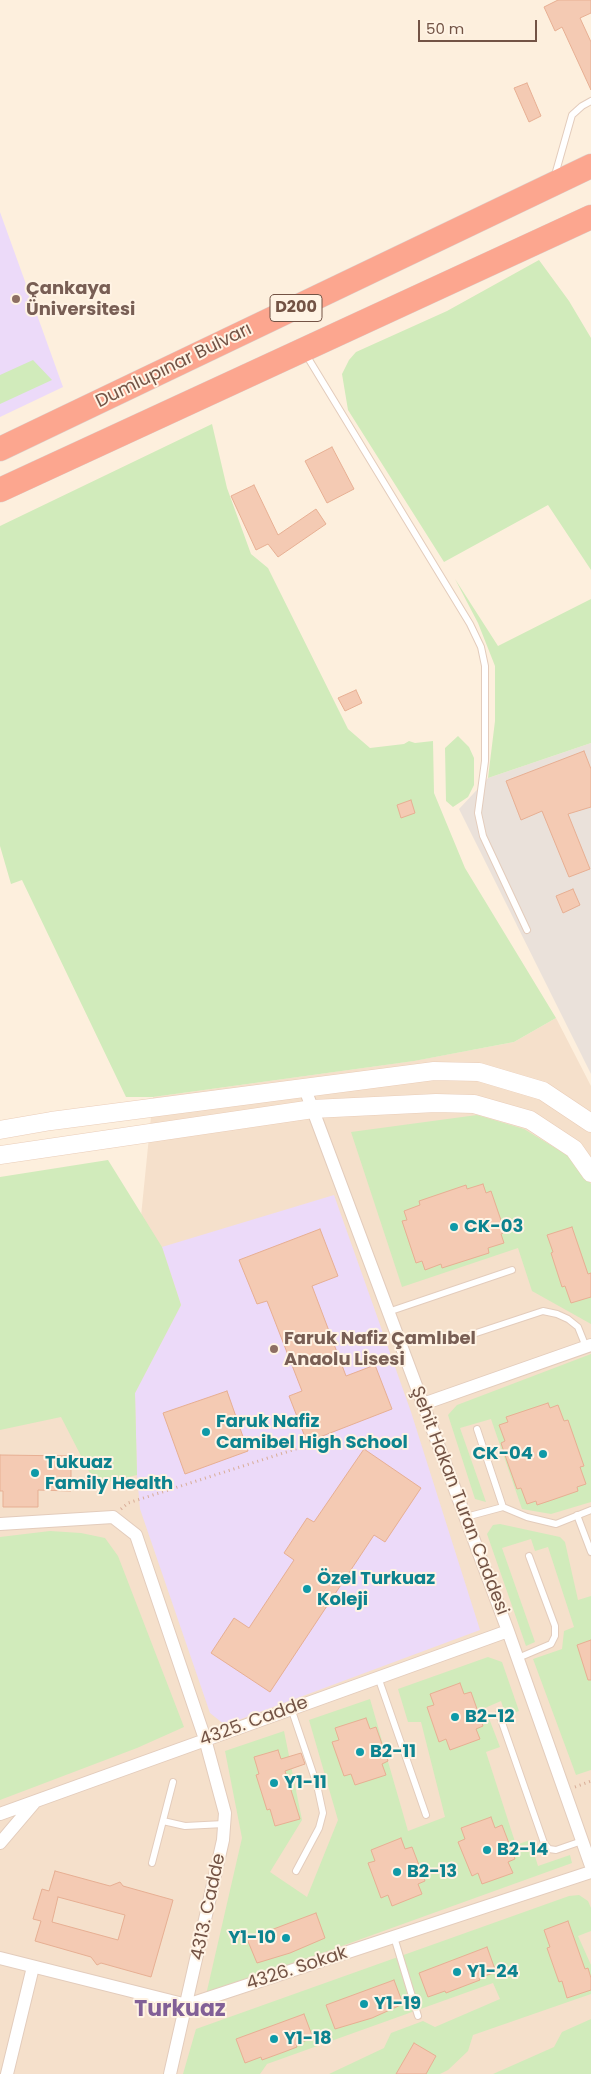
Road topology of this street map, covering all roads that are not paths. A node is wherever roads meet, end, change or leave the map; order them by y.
1 (591, 101) edge
2 (591, 166) edge
3 (552, 186) junction
4 (589, 220) edge
5 (303, 349) junction
6 (0, 450) edge
7 (0, 490) edge
8 (527, 930) dead end
9 (305, 1088) junction
10 (313, 1109) junction
11 (591, 1123) edge
12 (0, 1130) edge
13 (0, 1155) edge
14 (591, 1172) edge
15 (512, 1270) dead end
16 (388, 1312) junction
17 (452, 1342) dead end
18 (589, 1346) edge
19 (423, 1404) junction
20 (477, 1429) dead end
21 (503, 1507) junction
22 (591, 1510) edge
23 (577, 1516) junction
24 (466, 1517) junction
25 (0, 1524) edge
26 (591, 1552) edge
27 (529, 1556) dead end
28 (508, 1631) junction
29 (518, 1658) junction
30 (378, 1677) junction
31 (291, 1708) junction
32 (499, 1714) dead end
33 (206, 1739) junction
34 (173, 1782) dead end
35 (35, 1802) junction
36 (0, 1814) edge
37 (426, 1815) dead end
38 (163, 1821) junction
39 (224, 1824) junction
40 (582, 1841) junction
41 (0, 1843) edge
42 (152, 1863) dead end
43 (591, 1866) edge
44 (296, 1871) dead end
45 (591, 1872) edge
46 (394, 1937) junction
47 (0, 1958) edge
48 (33, 1966) junction
49 (187, 2005) junction
50 (418, 2016) dead end
51 (7, 2074) edge
52 (170, 2074) edge

1 - 3 lane
2 - 3 highway, Dumlupınar Bulvarı / D200
3 - 6 highway, Dumlupınar Bulvarı / D200
4 - 5 highway, D200
5 - 7 highway, D200
5 - 8 lane
9 - 10 street, Şehit Hakan Turan Caddesi
9 - 11 street
9 - 12 street
10 - 13 street
10 - 14 street
10 - 16 street, Şehit Hakan Turan Caddesi
15 - 16 lane
16 - 19 street, Şehit Hakan Turan Caddesi
17 - 18 lane
18 - 19 street
19 - 24 street, Şehit Hakan Turan Caddesi
20 - 21 lane
21 - 23 lane
21 - 24 lane
22 - 23 lane
23 - 26 lane
24 - 28 street, Şehit Hakan Turan Caddesi
25 - 33 street, 4313. Cadde
27 - 29 lane
28 - 29 street, Şehit Hakan Turan Caddesi
28 - 30 street, 4325. Cadde
29 - 40 street, Şehit Hakan Turan Caddesi
30 - 31 street, 4325. Cadde
30 - 37 lane
31 - 33 street, 4325. Cadde
31 - 44 lane
32 - 40 lane
33 - 35 street, 4325. Cadde
33 - 39 street, 4313. Cadde
34 - 38 lane
35 - 36 street, 4325. Cadde
35 - 41 street
38 - 39 lane
38 - 42 lane
39 - 49 street, 4313. Cadde
40 - 43 street, Şehit Hakan Turan Caddesi
45 - 46 street, 4326. Sokak
46 - 49 street, 4326. Sokak
46 - 50 lane
47 - 48 street
48 - 49 street
48 - 51 street
49 - 52 street, 4313. Cadde

